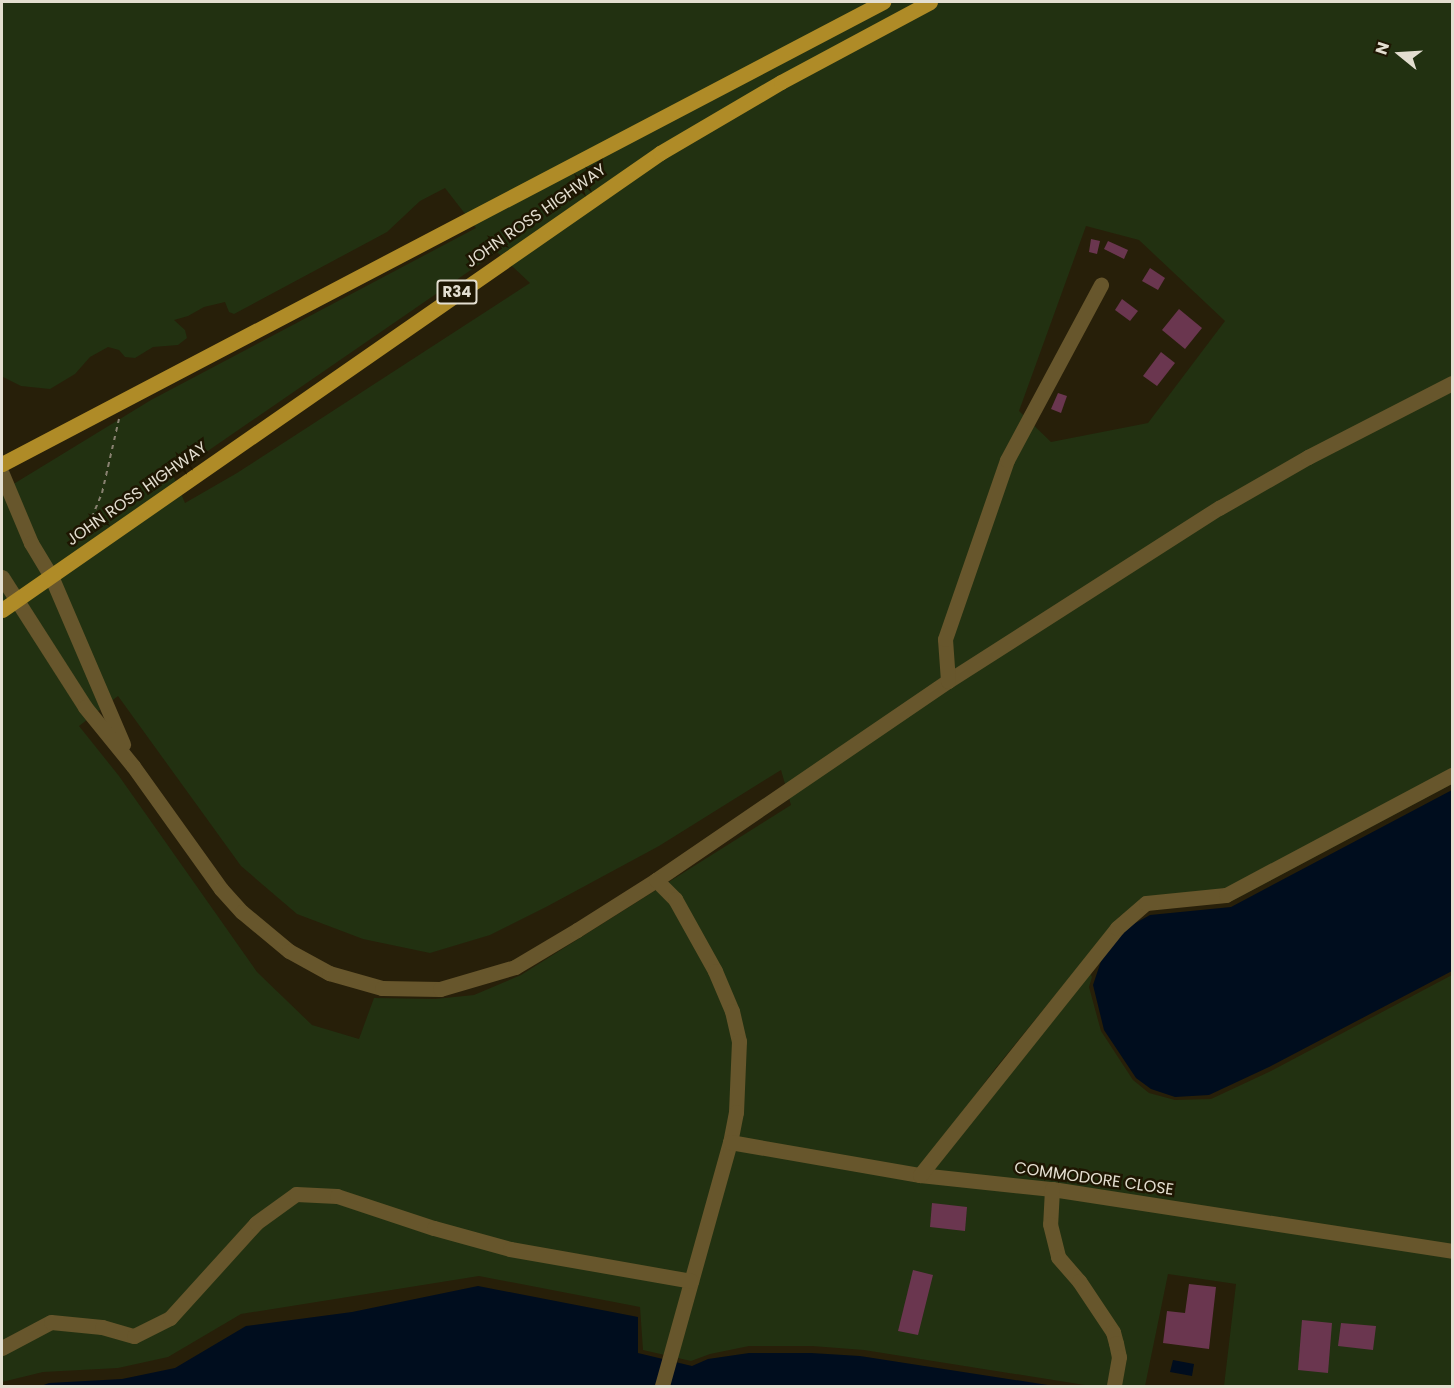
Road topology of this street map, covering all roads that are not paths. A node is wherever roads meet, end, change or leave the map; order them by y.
1 (883, 2) edge
2 (930, 2) edge
3 (1101, 285) dead end
4 (1452, 383) edge
5 (2, 464) edge
6 (2, 474) edge
7 (51, 576) junction
8 (2, 577) edge
9 (16, 600) junction
10 (2, 610) edge
11 (948, 681) junction
12 (133, 766) junction
13 (1452, 775) edge
14 (656, 880) junction
15 (730, 1142) junction
16 (920, 1175) junction
17 (1052, 1189) junction
18 (1452, 1251) edge
19 (691, 1281) junction
20 (2, 1348) edge
21 (662, 1386) edge
22 (1114, 1386) edge

1 - 5 main road, JOHN ROSS HIGHWAY
2 - 7 main road, JOHN ROSS HIGHWAY / R34
3 - 11 street
4 - 11 street
6 - 7 street
7 - 9 main road, JOHN ROSS HIGHWAY / R34
7 - 12 street
8 - 9 street
9 - 10 main road, JOHN ROSS HIGHWAY / R34
9 - 12 street
11 - 14 street
12 - 14 street
13 - 16 street
14 - 15 street
15 - 16 street, COMMODORE CLOSE
15 - 19 street
16 - 17 street, COMMODORE CLOSE
17 - 18 street, COMMODORE CLOSE
17 - 22 street
19 - 20 street
19 - 21 street

